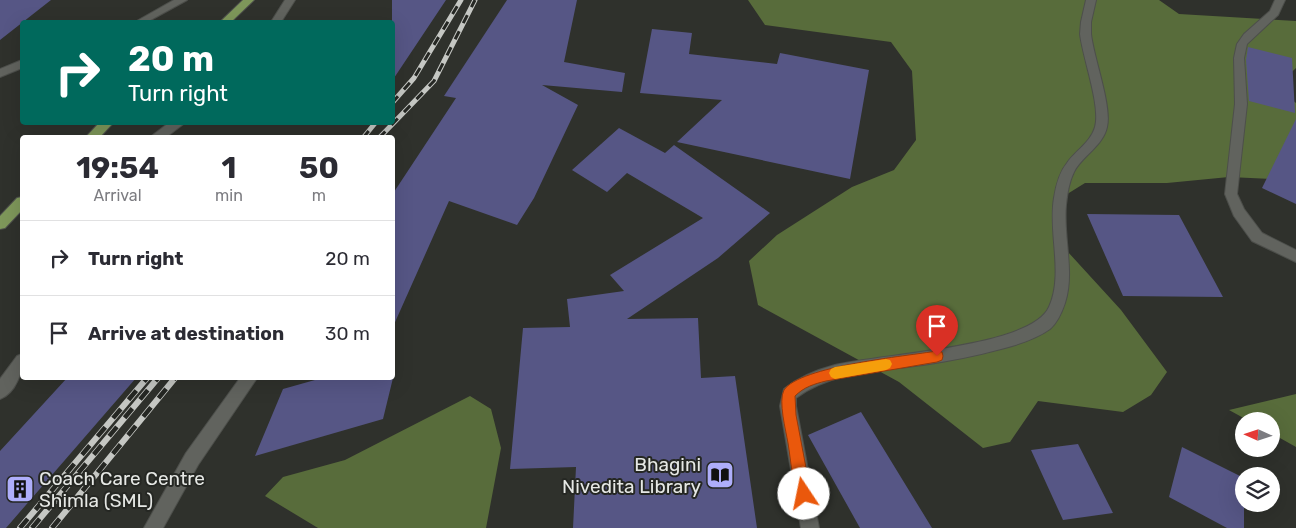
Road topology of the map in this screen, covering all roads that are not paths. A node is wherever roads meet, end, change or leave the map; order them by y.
1 (182, 0) edge
2 (249, 0) edge
3 (290, 0) edge
4 (1091, 0) edge
5 (1280, 0) edge
6 (144, 20) edge
7 (227, 20) edge
8 (277, 20) edge
9 (20, 65) edge
10 (0, 74) edge
11 (105, 125) edge
12 (175, 125) edge
13 (94, 135) edge
14 (160, 135) edge
15 (20, 204) edge
16 (0, 224) edge
17 (1296, 256) edge
18 (20, 364) edge
19 (248, 380) edge
20 (0, 392) edge
21 (153, 528) edge
22 (810, 528) edge

1 - 6 street
2 - 7 main road
3 - 8 street
4 - 22 street
5 - 17 street
9 - 10 street
11 - 13 main road
12 - 14 street
15 - 16 main road
18 - 20 street
19 - 21 street

